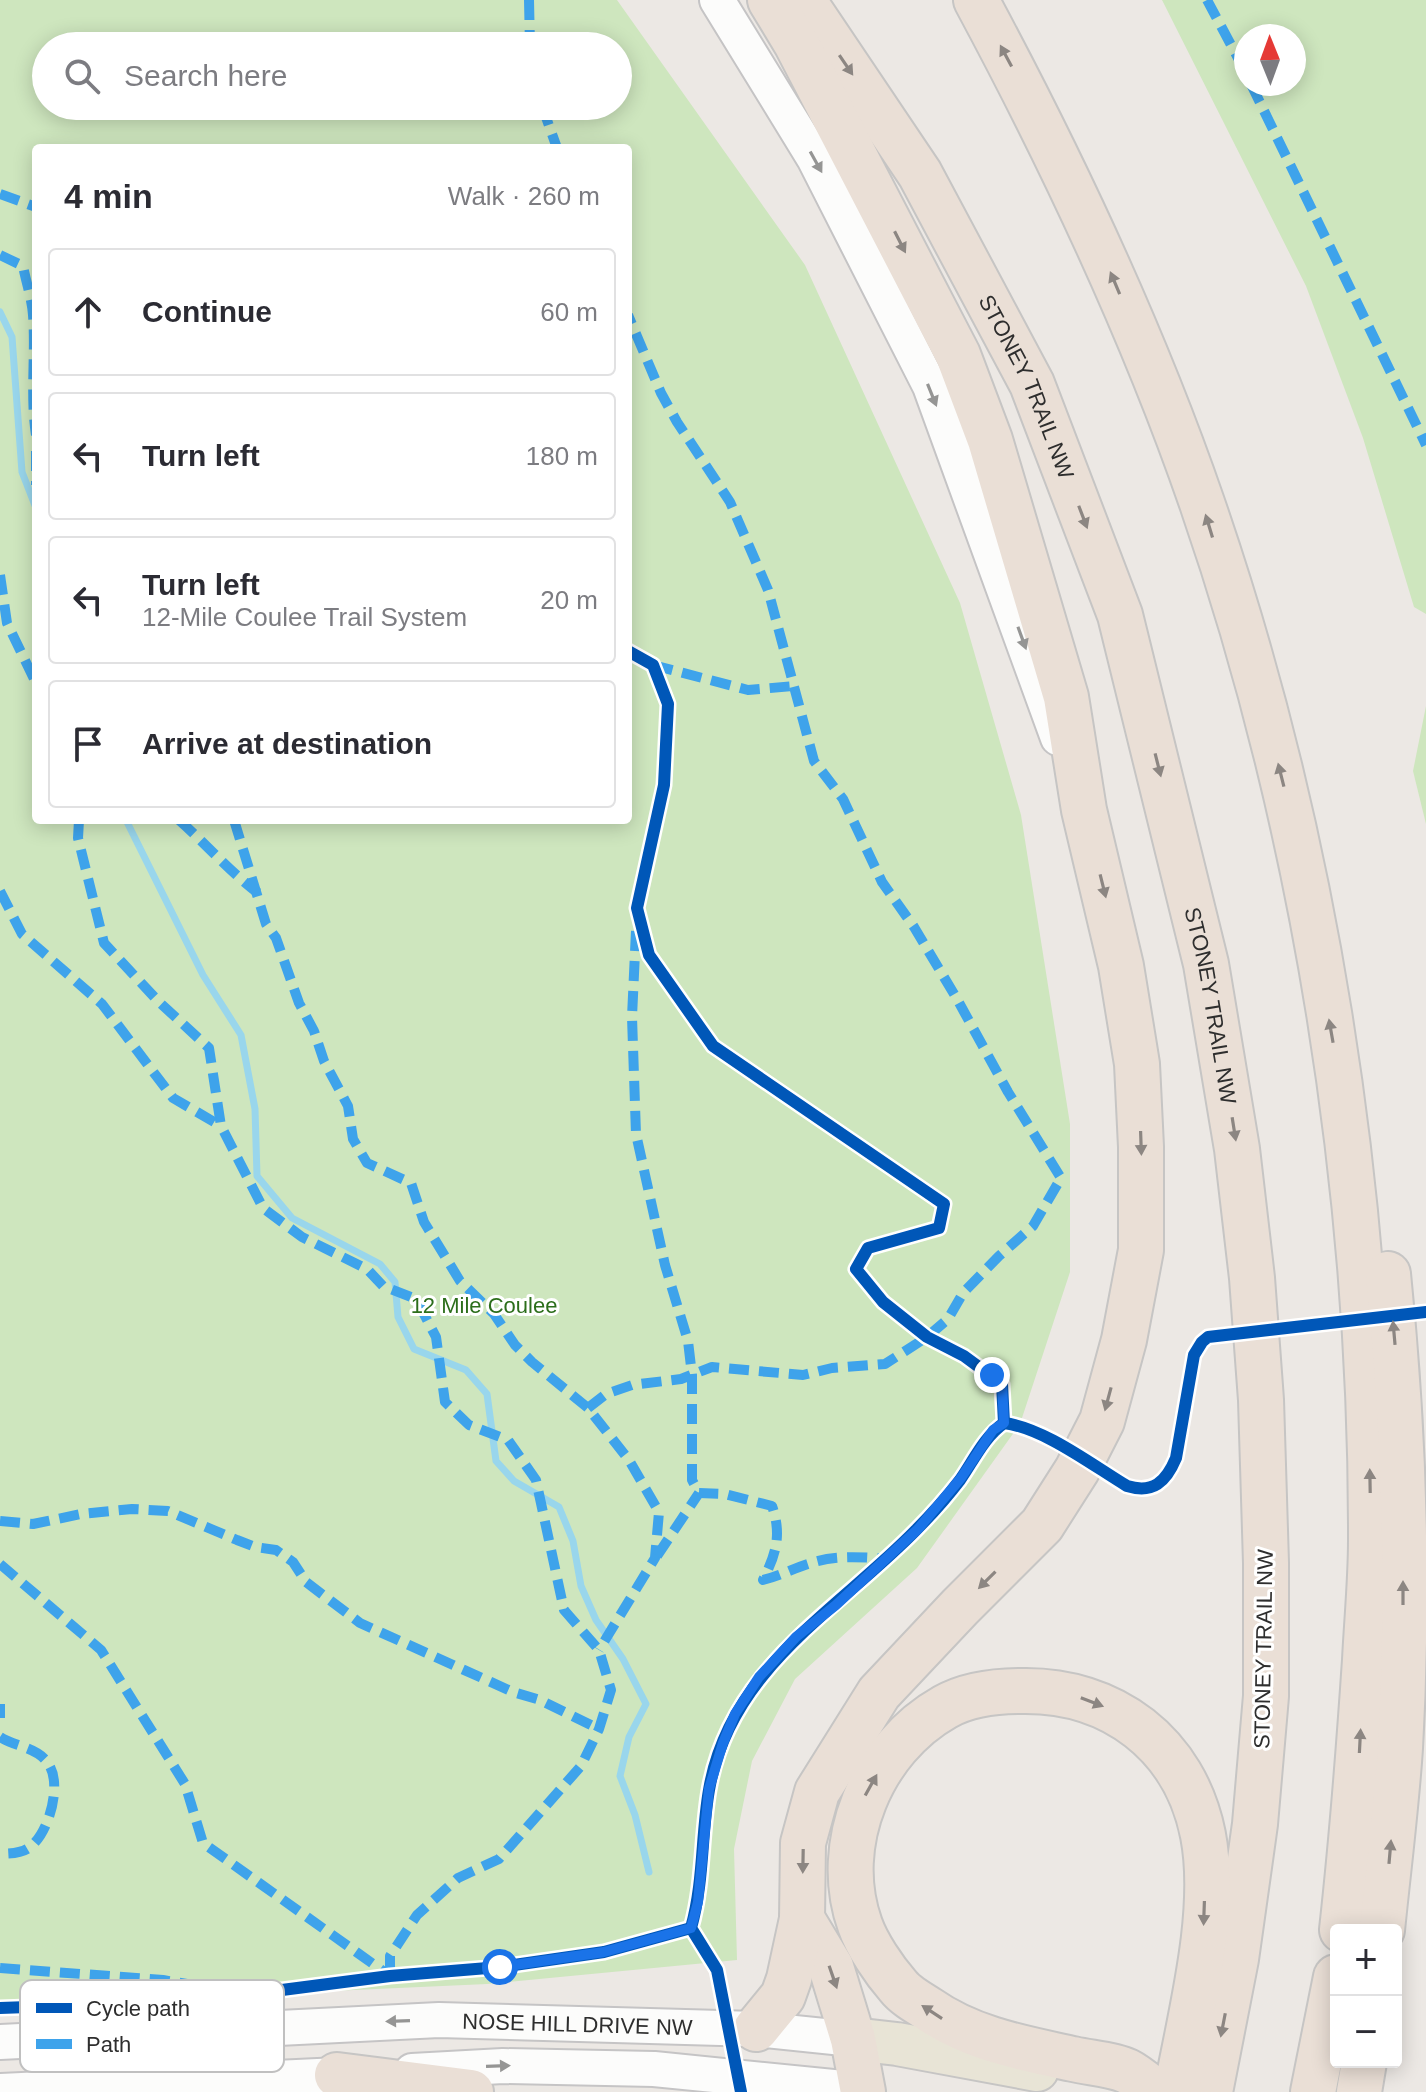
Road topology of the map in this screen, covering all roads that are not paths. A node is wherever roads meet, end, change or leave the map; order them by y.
1 (717, 0) edge
2 (770, 0) edge
3 (803, 0) edge
4 (976, 0) edge
5 (1084, 810) junction
6 (1344, 1107) junction
7 (802, 1919) junction
8 (1343, 1924) edge
9 (1383, 1924) edge
10 (1332, 1996) edge
11 (284, 2028) edge
12 (756, 2029) junction
13 (853, 2039) junction
14 (20, 2041) edge
15 (0, 2042) edge
16 (1363, 2068) edge
17 (1083, 2070) junction
18 (337, 2075) junction
19 (0, 2091) edge
20 (869, 2091) edge
21 (471, 2092) edge
22 (1153, 2092) edge
23 (1176, 2092) edge
24 (1210, 2092) edge
25 (1313, 2092) edge
26 (1359, 2092) edge

1 -> 5 street
2 -> 5 highway
3 -> 24 highway, STONEY TRAIL NW
6 -> 4 highway
5 -> 7 highway
8 -> 6 highway
9 -> 6 highway
7 - 12 highway
7 -> 13 highway
10 - 25 highway
12 -> 11 street, NOSE HILL DRIVE NW
12 - 13 street, NOSE HILL DRIVE NW
13 - 17 main road, NOSE HILL DRIVE NW
13 - 20 highway
14 -> 15 street, NOSE HILL DRIVE NW
16 - 26 highway
17 - 22 highway
17 -> 23 highway
18 - 19 street, NOSE HILL DRIVE NW
18 -> 20 street, NOSE HILL DRIVE NW
18 - 21 highway

